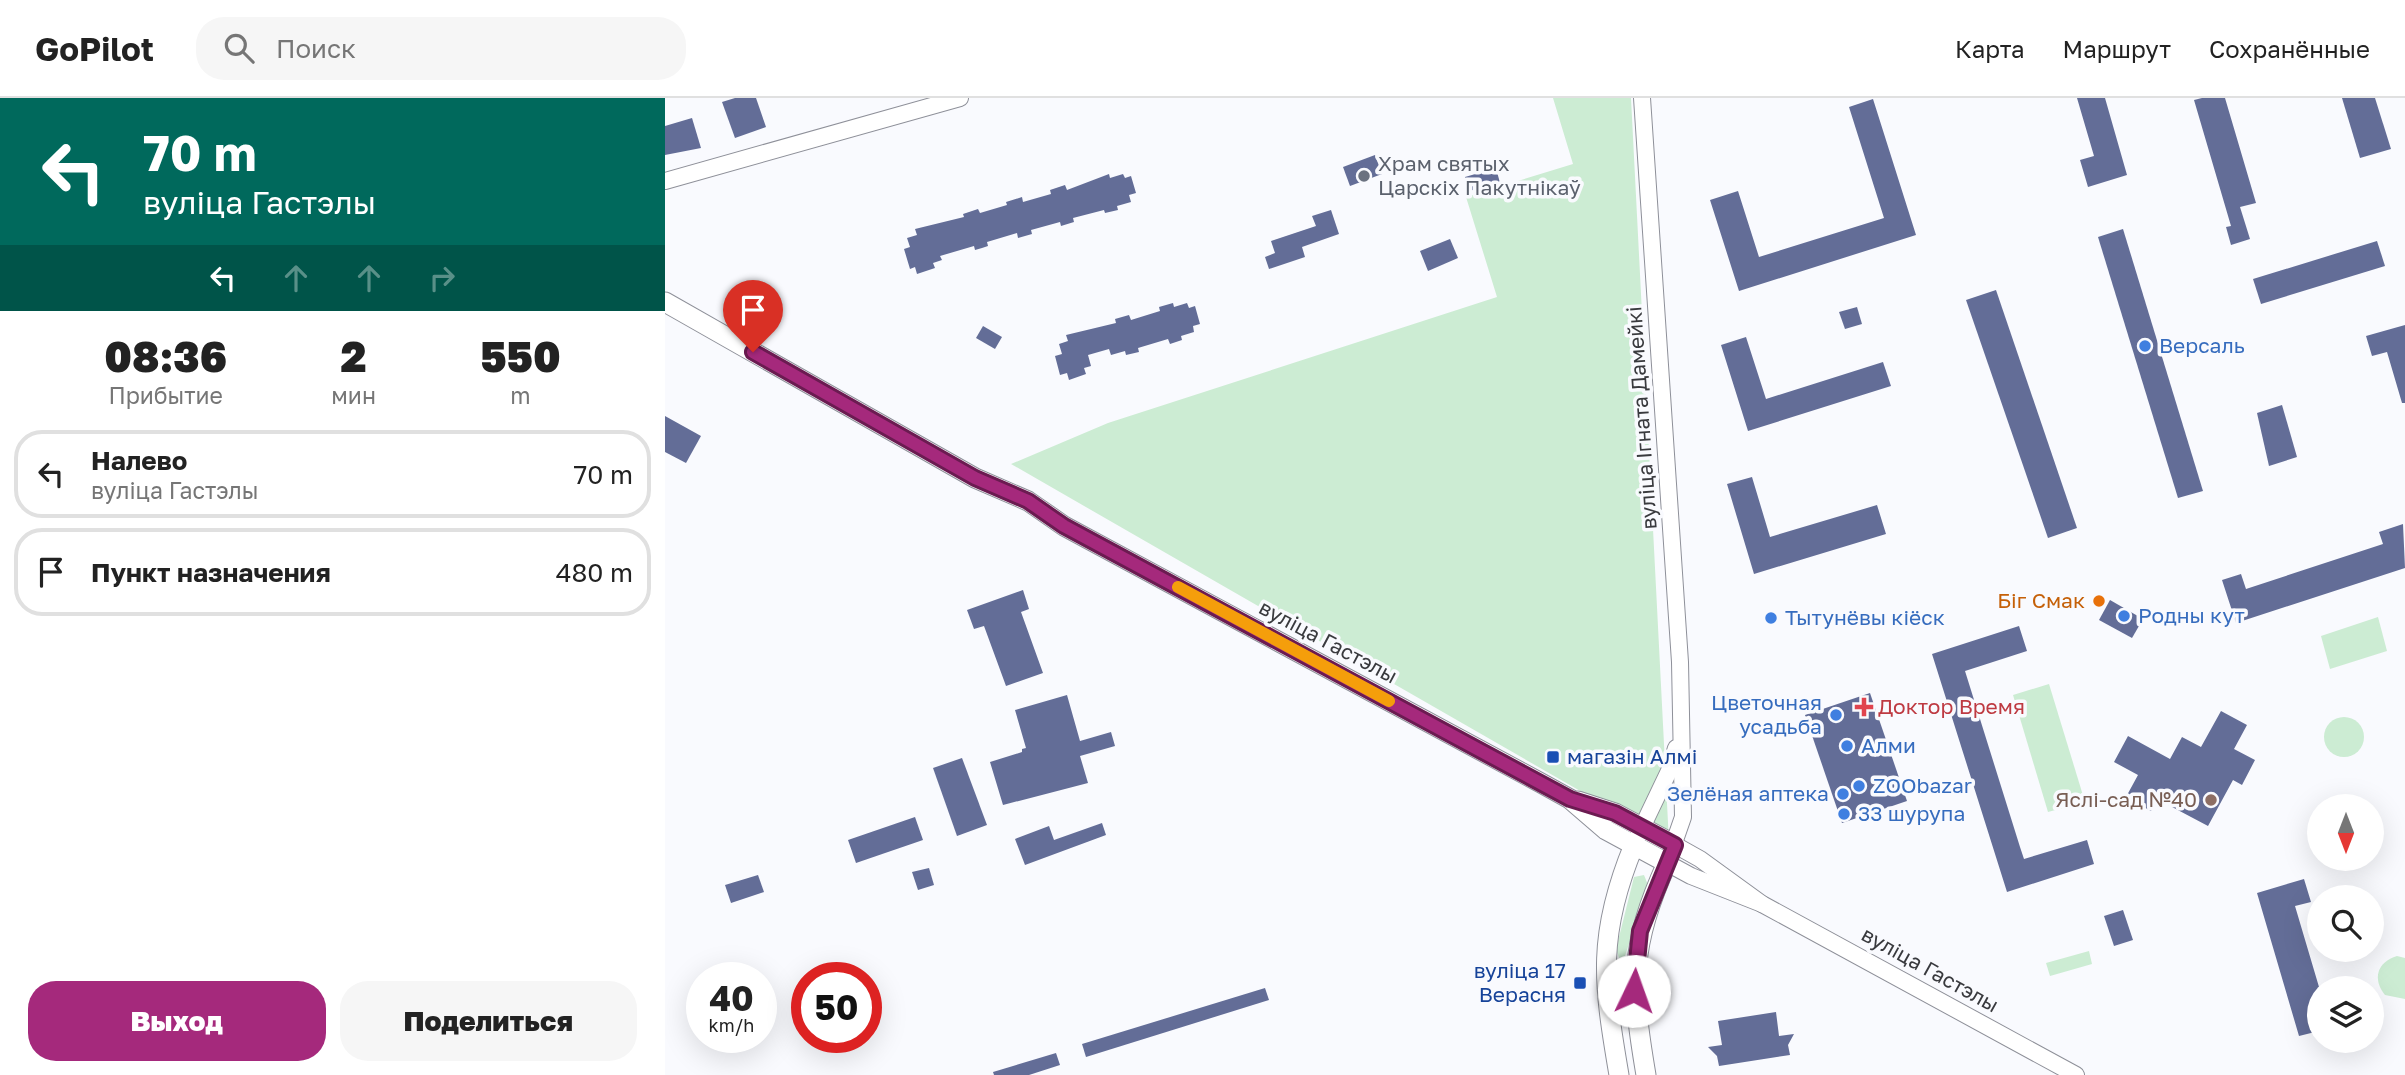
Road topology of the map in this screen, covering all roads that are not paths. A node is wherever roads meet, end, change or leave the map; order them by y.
1 (960, 98) edge
2 (1642, 98) edge
3 (665, 181) edge
4 (665, 302) edge
5 (1680, 735) junction
6 (1638, 836) junction
7 (1671, 854) junction
8 (1619, 1075) edge
9 (1646, 1075) edge
10 (2077, 1075) edge

1 - 3 street
2 - 5 street, вуліца Ігната Дамейкі
4 - 6 main road, вуліца Гастэлы
5 - 6 street, вуліца Ігната Дамейкі
5 - 7 street, вуліца Ігната Дамейкі
6 - 7 main road, вуліца Гастэлы
6 - 8 main road
7 - 9 main road
7 - 10 street, вуліца Гастэлы

